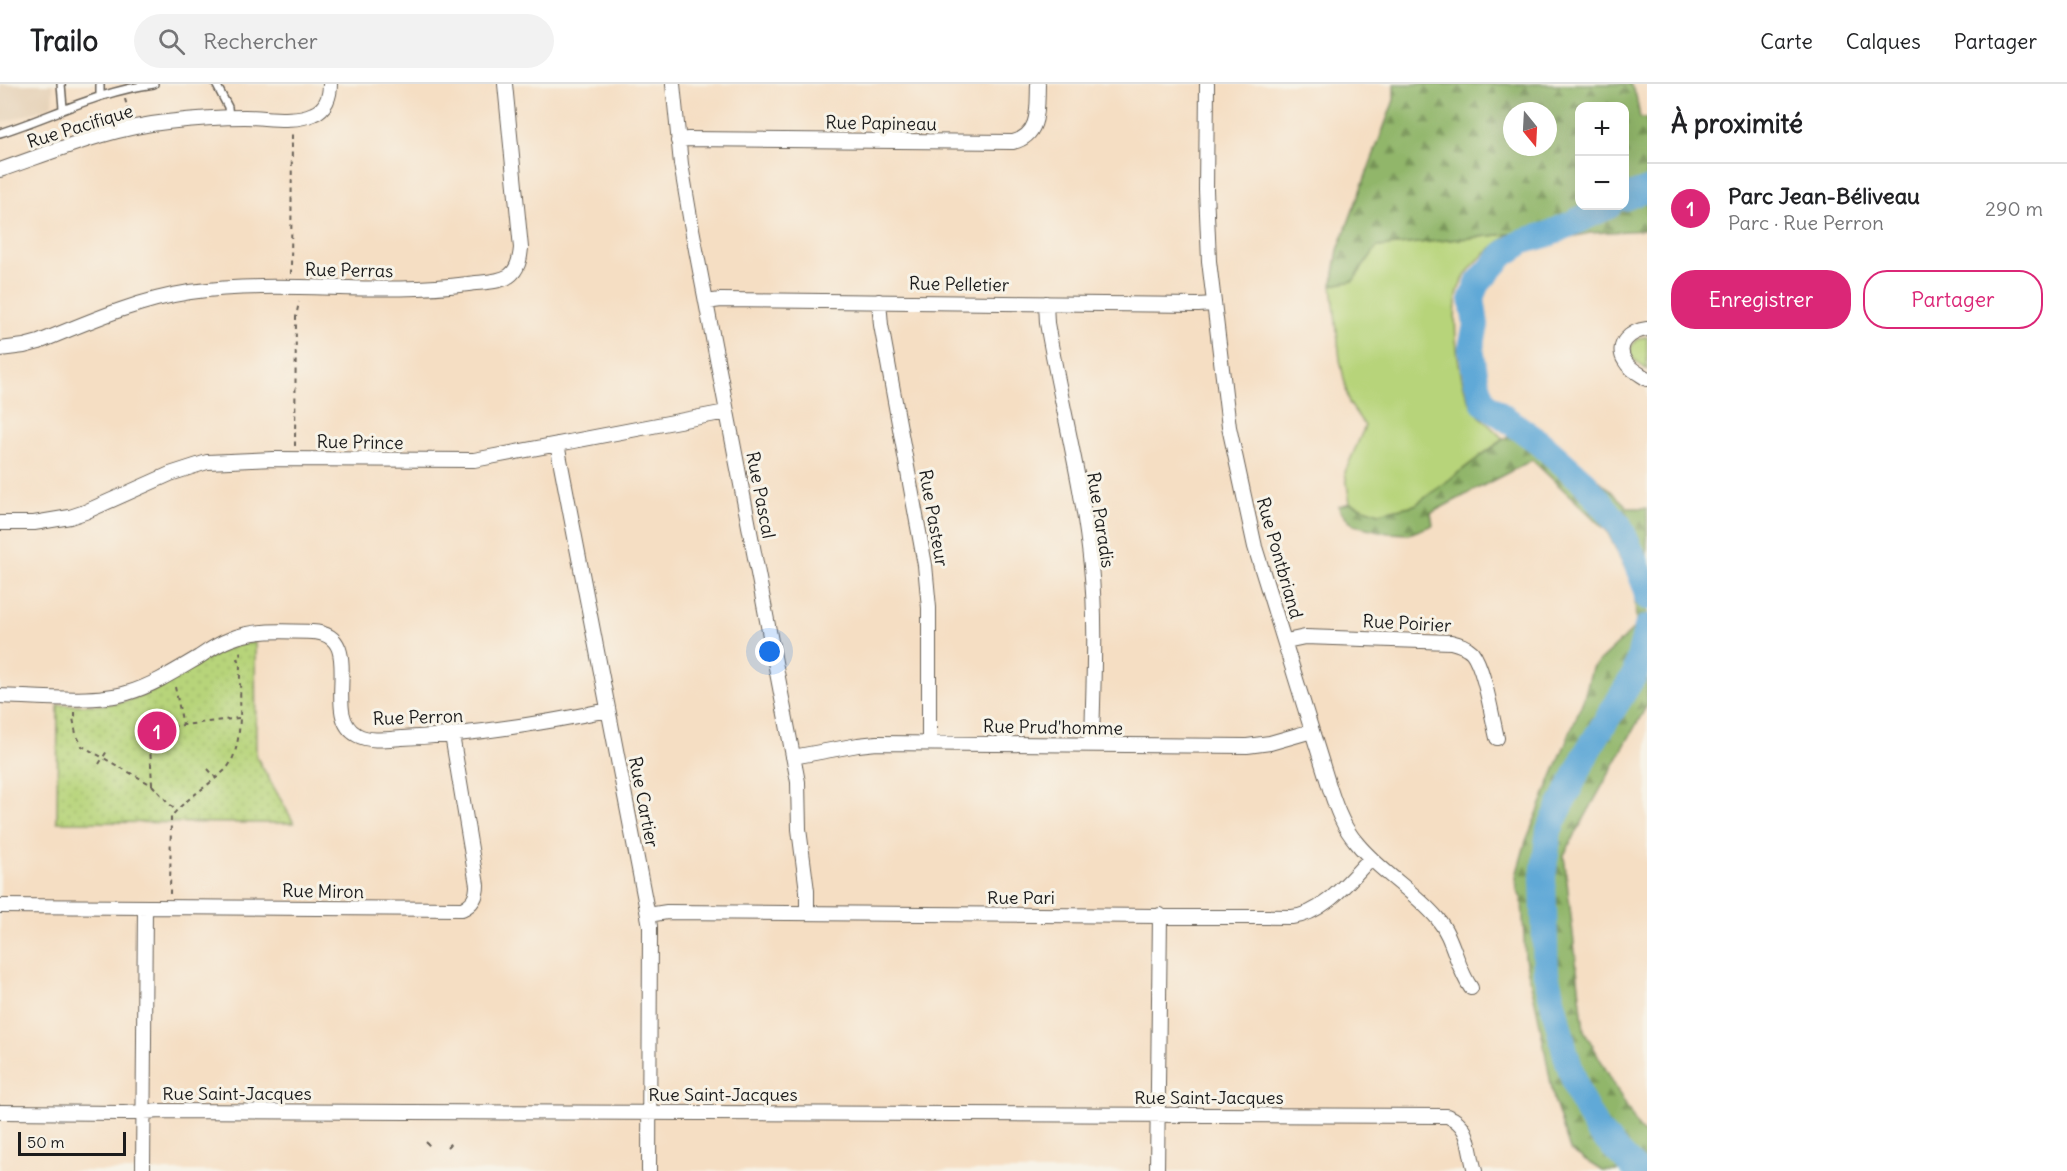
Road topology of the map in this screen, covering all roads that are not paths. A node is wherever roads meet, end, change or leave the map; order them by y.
1 (61, 84) edge
2 (100, 84) edge
3 (154, 84) edge
4 (216, 84) edge
5 (330, 84) edge
6 (505, 84) edge
7 (673, 84) edge
8 (1038, 84) edge
9 (1207, 84) edge
10 (100, 96) junction
11 (63, 108) junction
12 (229, 118) junction
13 (0, 133) edge
14 (678, 141) junction
15 (0, 170) edge
16 (879, 301) junction
17 (706, 302) junction
18 (1046, 303) junction
19 (1213, 304) junction
20 (1647, 329) edge
21 (0, 349) edge
22 (1647, 380) edge
23 (726, 412) junction
24 (557, 444) junction
25 (0, 523) edge
26 (1286, 641) junction
27 (0, 696) edge
28 (609, 710) junction
29 (1312, 731) junction
30 (452, 735) junction
31 (1497, 738) dead end
32 (928, 743) junction
33 (1092, 745) junction
34 (793, 757) junction
35 (1371, 858) junction
36 (0, 906) edge
37 (145, 907) junction
38 (807, 914) junction
39 (648, 915) junction
40 (1160, 915) junction
41 (1471, 988) dead end
42 (0, 1112) edge
43 (144, 1112) junction
44 (650, 1112) junction
45 (1157, 1114) junction
46 (143, 1171) edge
47 (649, 1171) edge
48 (1157, 1171) edge
49 (1475, 1171) edge

1 - 11 lane
2 - 10 lane
3 - 10 lane
4 - 12 lane
5 - 12 street, Rue Pacifique
6 - 21 street, Rue Perras
7 - 14 street, Rue Pascal
8 - 14 street, Rue Papineau
9 - 19 street, Rue Pontbriand
10 - 11 lane
11 - 13 lane
12 - 15 street, Rue Pacifique
14 - 17 street, Rue Pascal
16 - 17 street, Rue Pelletier
16 - 18 street, Rue Pelletier
16 - 32 street, Rue Pasteur
17 - 23 street, Rue Pascal
18 - 19 street, Rue Pelletier
18 - 33 street, Rue Paradis
19 - 26 street, Rue Pontbriand
20 - 22 street
23 - 24 street, Rue Prince
23 - 34 street, Rue Pascal
24 - 25 street, Rue Prince
24 - 28 street, Rue Cartier
26 - 29 street, Rue Pontbriand
26 - 31 street, Rue Poirier
27 - 30 street, Rue Perron
28 - 30 street, Rue Perron
28 - 39 street, Rue Cartier
29 - 33 street, Rue Prud'homme
29 - 35 street, Rue Pontbriand
30 - 37 street, Rue Miron
32 - 33 street, Rue Prud'homme
32 - 34 street, Rue Prud'homme
34 - 38 street, Rue Pascal
35 - 40 street, Rue Pari
35 - 41 street, Rue Pontbriand
36 - 37 street, Rue Miron
37 - 43 street
38 - 39 street, Rue Pari
38 - 40 street, Rue Pari
39 - 44 street, Rue Cartier
40 - 45 street
42 - 43 street, Rue Saint-Jacques
43 - 44 street, Rue Saint-Jacques
43 - 46 street
44 - 45 street, Rue Saint-Jacques
44 - 47 street, Rue Cartier
45 - 48 street
45 - 49 street, Rue Saint-Jacques

